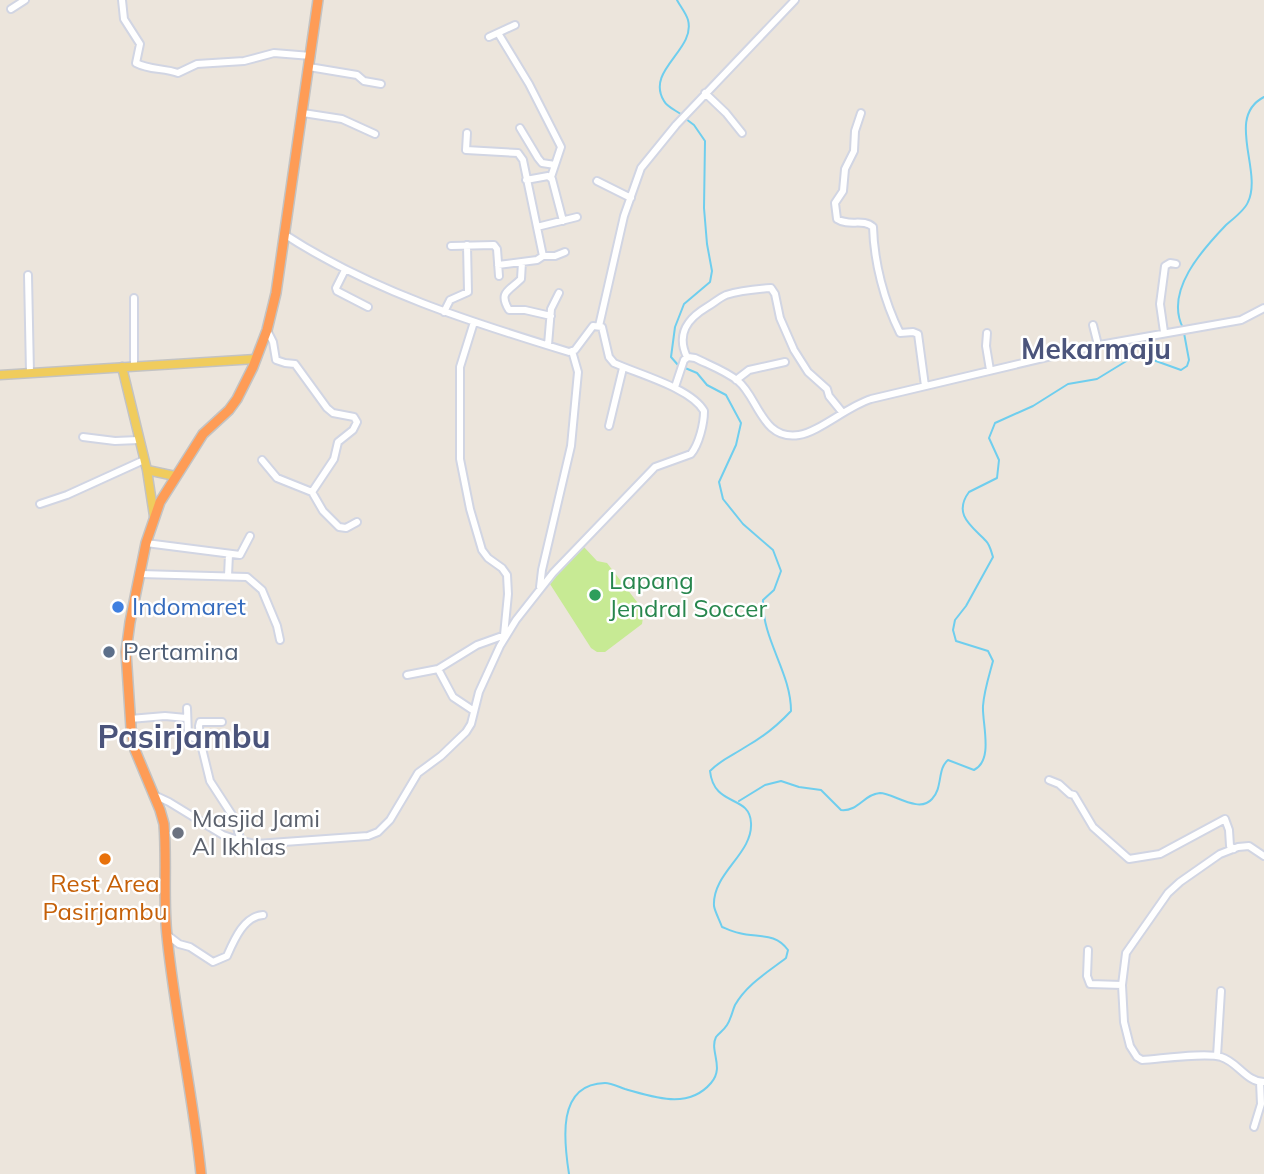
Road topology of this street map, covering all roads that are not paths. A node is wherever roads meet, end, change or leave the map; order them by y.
1 (24, 0) edge
2 (122, 0) edge
3 (318, 0) edge
4 (795, 0) edge
5 (11, 9) dead end
6 (515, 25) dead end
7 (498, 33) junction
8 (489, 37) dead end
9 (310, 62) junction
10 (381, 84) dead end
11 (705, 93) junction
12 (861, 113) dead end
13 (303, 114) junction
14 (520, 128) dead end
15 (467, 133) dead end
16 (742, 133) dead end
17 (375, 134) dead end
18 (527, 142) junction
19 (521, 156) junction
20 (555, 165) junction
21 (551, 177) junction
22 (526, 180) junction
23 (597, 181) dead end
24 (631, 198) junction
25 (577, 217) dead end
26 (563, 220) junction
27 (537, 227) junction
28 (284, 234) junction
29 (467, 245) junction
30 (451, 246) dead end
31 (565, 252) dead end
32 (543, 256) junction
33 (522, 262) junction
34 (1176, 264) dead end
35 (498, 265) junction
36 (345, 270) junction
37 (28, 275) dead end
38 (499, 276) dead end
39 (559, 292) dead end
40 (134, 298) dead end
41 (368, 307) dead end
42 (1264, 308) edge
43 (444, 312) junction
44 (551, 316) junction
45 (474, 322) junction
46 (1093, 325) dead end
47 (599, 326) junction
48 (267, 330) junction
49 (1164, 332) junction
50 (988, 333) dead end
51 (548, 345) junction
52 (1098, 345) junction
53 (572, 351) junction
54 (256, 359) junction
55 (685, 360) junction
56 (785, 362) dead end
57 (134, 367) junction
58 (122, 368) junction
59 (623, 368) junction
60 (990, 370) junction
61 (30, 373) junction
62 (0, 374) edge
63 (736, 380) junction
64 (925, 386) junction
65 (675, 387) junction
66 (842, 412) junction
67 (609, 426) dead end
68 (83, 436) dead end
69 (139, 440) junction
70 (144, 460) junction
71 (262, 460) dead end
72 (147, 470) junction
73 (175, 477) junction
74 (312, 492) junction
75 (40, 504) dead end
76 (154, 516) junction
77 (357, 522) dead end
78 (250, 536) dead end
79 (146, 543) junction
80 (229, 554) junction
81 (140, 574) junction
82 (228, 576) junction
83 (541, 589) junction
84 (505, 634) junction
85 (280, 640) dead end
86 (438, 669) junction
87 (407, 675) dead end
88 (187, 708) dead end
89 (474, 711) junction
90 (186, 718) junction
91 (130, 719) junction
92 (222, 722) dead end
93 (200, 740) junction
94 (1049, 780) dead end
95 (154, 795) junction
96 (241, 841) junction
97 (1234, 849) junction
98 (1264, 856) edge
99 (263, 915) dead end
100 (166, 934) junction
101 (1088, 950) dead end
102 (1122, 985) junction
103 (1221, 990) dead end
104 (1217, 1056) junction
105 (1262, 1082) edge
106 (1254, 1127) dead end
107 (201, 1174) edge

1 - 5 street
2 - 9 street
3 - 9 highway
4 - 11 street
6 - 7 street
7 - 8 street
7 - 20 street
9 - 10 street
9 - 13 highway
11 - 16 street
11 - 24 street
12 - 64 street
13 - 17 street
13 - 28 highway
14 - 18 street
15 - 19 street
18 - 19 street
18 - 20 street
19 - 22 street
20 - 21 street
21 - 22 street
21 - 26 street
22 - 27 street
23 - 24 street
24 - 47 street
25 - 26 street
26 - 27 street
27 - 32 street
28 - 36 street
28 - 48 highway
29 - 30 street
29 - 35 street
29 - 43 street
31 - 32 street
32 - 33 street
33 - 35 street
33 - 44 street
34 - 49 street
35 - 38 street
36 - 41 street
36 - 43 street
37 - 61 street
39 - 44 street
40 - 57 street
42 - 49 street
43 - 45 street
44 - 51 street
45 - 51 street
45 - 84 street
46 - 52 street
47 - 53 street
47 - 59 street
48 - 54 highway
48 - 74 street
49 - 52 street
50 - 60 street
51 - 53 street
52 - 60 street
53 - 83 street
54 - 57 main road
54 - 73 highway
55 - 63 street
55 - 65 street
55 - 66 street
56 - 63 street
57 - 58 main road
58 - 61 main road
58 - 69 main road
59 - 65 street
59 - 67 street
60 - 64 street
61 - 62 main road
63 - 66 street
64 - 66 street
65 - 83 street
68 - 69 street
69 - 70 main road
70 - 72 main road
70 - 75 street
71 - 74 street
72 - 73 main road
72 - 76 main road
73 - 76 highway
74 - 77 street
76 - 79 highway
78 - 80 street
79 - 80 street
79 - 81 highway
80 - 82 street
81 - 82 street
81 - 91 highway
82 - 85 street
83 - 84 street
84 - 86 street
84 - 89 street
86 - 87 street
86 - 89 street
88 - 90 street
89 - 96 street
90 - 91 street
90 - 93 street
91 - 95 highway
92 - 93 street
93 - 96 street
94 - 97 street
95 - 96 street
95 - 100 highway
97 - 98 street
97 - 102 street
99 - 100 street
100 - 107 highway
101 - 102 street
102 - 104 street
103 - 104 street
104 - 105 street
105 - 106 street

